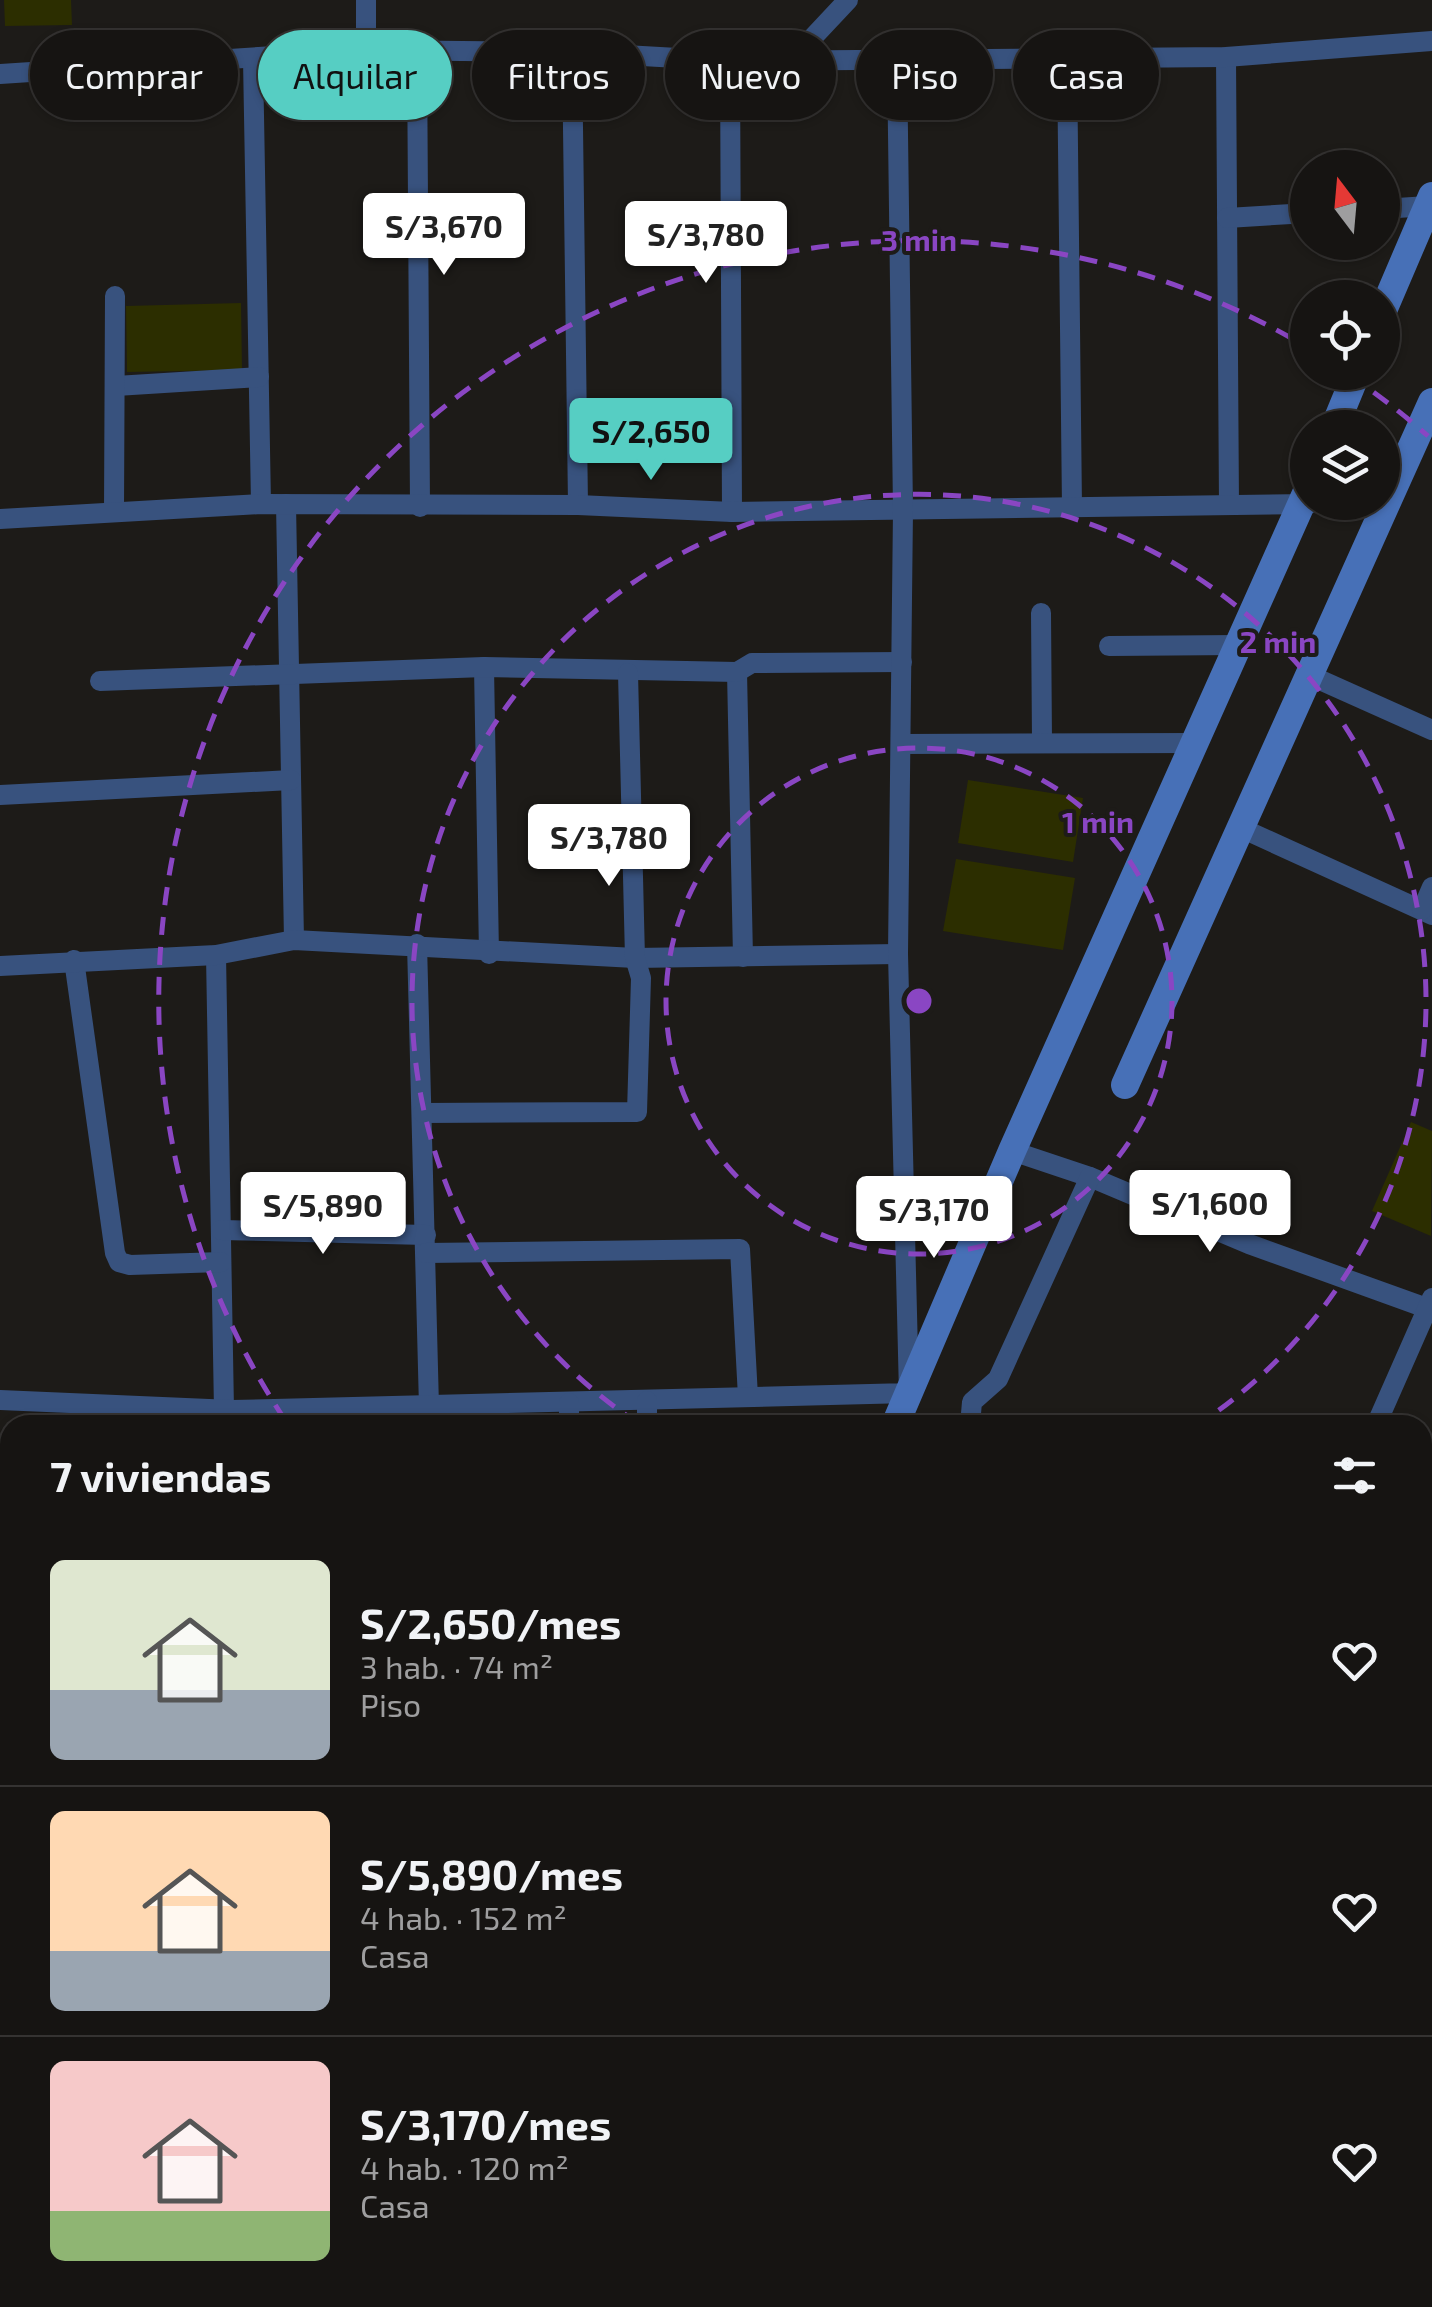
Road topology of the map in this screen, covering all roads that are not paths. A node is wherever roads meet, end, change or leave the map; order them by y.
1 (366, 0) edge
2 (848, 0) edge
3 (366, 30) edge
4 (820, 30) edge
5 (1432, 42) edge
6 (1159, 57) edge
7 (1226, 57) junction
8 (258, 59) edge
9 (252, 60) junction
10 (0, 74) edge
11 (417, 120) edge
12 (573, 120) edge
13 (730, 120) edge
14 (898, 120) edge
15 (1068, 120) edge
16 (1430, 201) edge
17 (1400, 206) edge
18 (1290, 214) edge
19 (1227, 218) junction
20 (1396, 280) edge
21 (115, 296) dead end
22 (259, 377) junction
23 (116, 386) junction
24 (1432, 402) edge
25 (1400, 465) edge
26 (1290, 500) edge
27 (261, 504) junction
28 (286, 504) junction
29 (578, 505) junction
30 (1229, 505) junction
31 (420, 507) junction
32 (1072, 508) junction
33 (903, 510) junction
34 (114, 512) junction
35 (732, 512) junction
36 (0, 519) edge
37 (1298, 520) edge
38 (1375, 520) edge
39 (1042, 614) dead end
40 (1238, 644) junction
41 (1108, 646) dead end
42 (902, 662) junction
43 (484, 666) junction
44 (737, 672) junction
45 (628, 673) junction
46 (1310, 675) junction
47 (287, 676) junction
48 (100, 682) dead end
49 (1432, 730) edge
50 (1042, 742) junction
51 (1197, 743) junction
52 (902, 744) junction
53 (291, 780) junction
54 (0, 795) edge
55 (1241, 828) junction
56 (1432, 887) edge
57 (1427, 913) edge
58 (294, 940) junction
59 (418, 944) junction
60 (216, 954) junction
61 (489, 954) junction
62 (898, 954) junction
63 (742, 957) junction
64 (635, 958) junction
65 (74, 960) junction
66 (0, 966) edge
67 (1125, 1086) dead end
68 (422, 1113) junction
69 (1012, 1152) junction
70 (1090, 1177) junction
71 (221, 1230) junction
72 (426, 1244) junction
73 (221, 1262) junction
74 (1430, 1305) edge
75 (909, 1393) junction
76 (748, 1397) junction
77 (0, 1400) edge
78 (647, 1401) junction
79 (428, 1406) junction
80 (569, 1414) edge
81 (230, 1415) edge
82 (396, 1415) edge
83 (647, 1415) edge
84 (899, 1415) edge
85 (971, 1415) edge
86 (1380, 1415) edge

1 - 3 street
2 - 4 street
5 - 7 street
6 - 7 street
7 - 19 street
8 - 9 street
9 - 10 street
9 - 22 street
11 - 31 street
12 - 29 street
13 - 35 street
14 - 33 street
15 - 32 street
16 - 17 street
16 - 20 street
18 - 19 street
19 - 30 street
21 - 23 street
22 - 23 street
22 - 27 street
23 - 34 street
24 - 25 street
26 - 30 street
27 - 28 street
27 - 34 street
28 - 31 street
28 - 47 street
29 - 31 street
29 - 35 street
30 - 32 street
32 - 33 street
33 - 35 street
33 - 42 street
34 - 36 street
37 - 40 street
38 - 46 street
39 - 50 street
40 - 41 street
40 - 51 street
42 - 44 street
42 - 52 street
43 - 45 street
43 - 47 street
43 - 61 street
44 - 45 street
44 - 63 street
45 - 64 street
46 - 49 street
46 - 55 street
47 - 48 street
47 - 53 street
50 - 51 street
50 - 52 street
51 - 69 street
52 - 62 street
53 - 54 street
53 - 58 street
55 - 57 street
55 - 67 street
56 - 57 street
58 - 59 street
58 - 60 street
59 - 61 street
59 - 68 street
60 - 65 street
60 - 71 street
61 - 64 street
62 - 63 street
62 - 75 street
63 - 64 street
64 - 68 street
65 - 66 street
65 - 73 street
68 - 72 street
69 - 70 street
69 - 75 street
70 - 74 street
70 - 85 street
71 - 72 street
71 - 73 street
72 - 76 street
72 - 79 street
73 - 81 street
74 - 86 street
75 - 76 street
75 - 84 street
76 - 78 street
77 - 81 street
78 - 80 street
78 - 83 street
79 - 80 street
79 - 82 street

